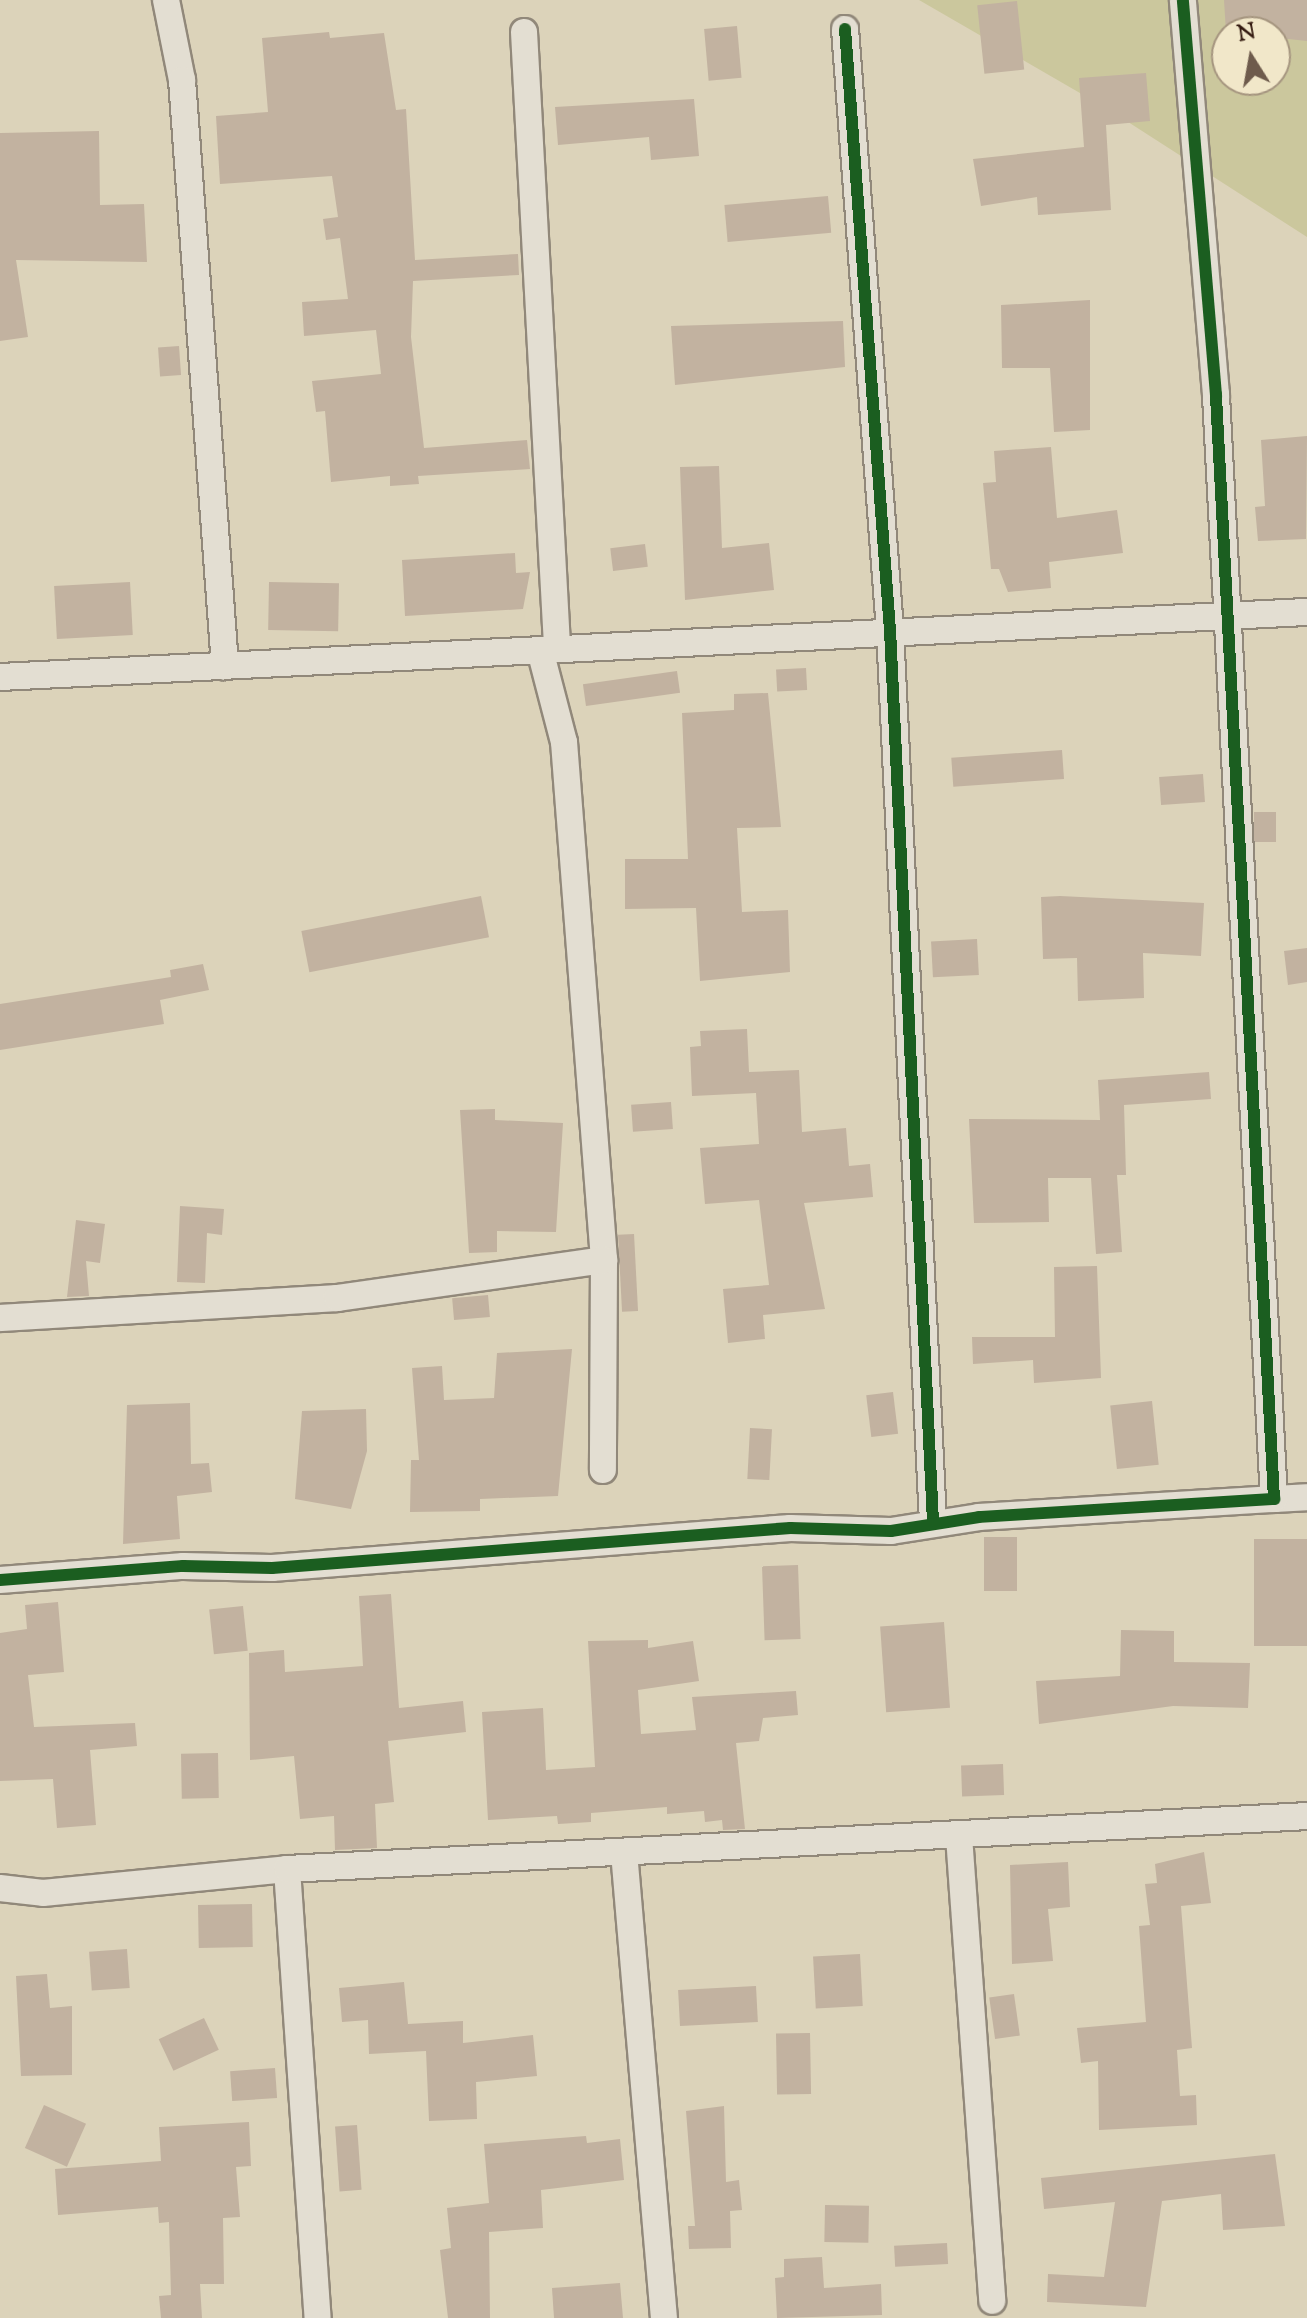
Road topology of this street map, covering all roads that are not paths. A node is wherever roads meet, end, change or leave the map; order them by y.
1 (166, 0) edge
2 (1183, 0) edge
3 (845, 29) dead end
4 (524, 32) dead end
5 (1307, 612) edge
6 (1224, 618) junction
7 (890, 630) junction
8 (548, 648) junction
9 (225, 666) junction
10 (0, 677) edge
11 (604, 1260) junction
12 (0, 1318) edge
13 (603, 1470) dead end
14 (1307, 1497) edge
15 (1274, 1499) junction
16 (933, 1521) junction
17 (0, 1580) edge
18 (1307, 1816) edge
19 (959, 1836) junction
20 (624, 1852) junction
21 (287, 1869) junction
22 (0, 1888) edge
23 (992, 2301) dead end
24 (318, 2318) edge
25 (664, 2318) edge

1 - 9 street
2 - 6 street
3 - 7 street
4 - 8 street
5 - 6 street
6 - 7 street
6 - 15 street
7 - 8 street
7 - 16 street
8 - 9 street
8 - 11 street
9 - 10 street
11 - 12 street
11 - 13 street
14 - 15 street
15 - 16 street
16 - 17 street
18 - 19 street
19 - 20 street
19 - 23 street
20 - 21 street
20 - 25 street
21 - 22 street
21 - 24 street

